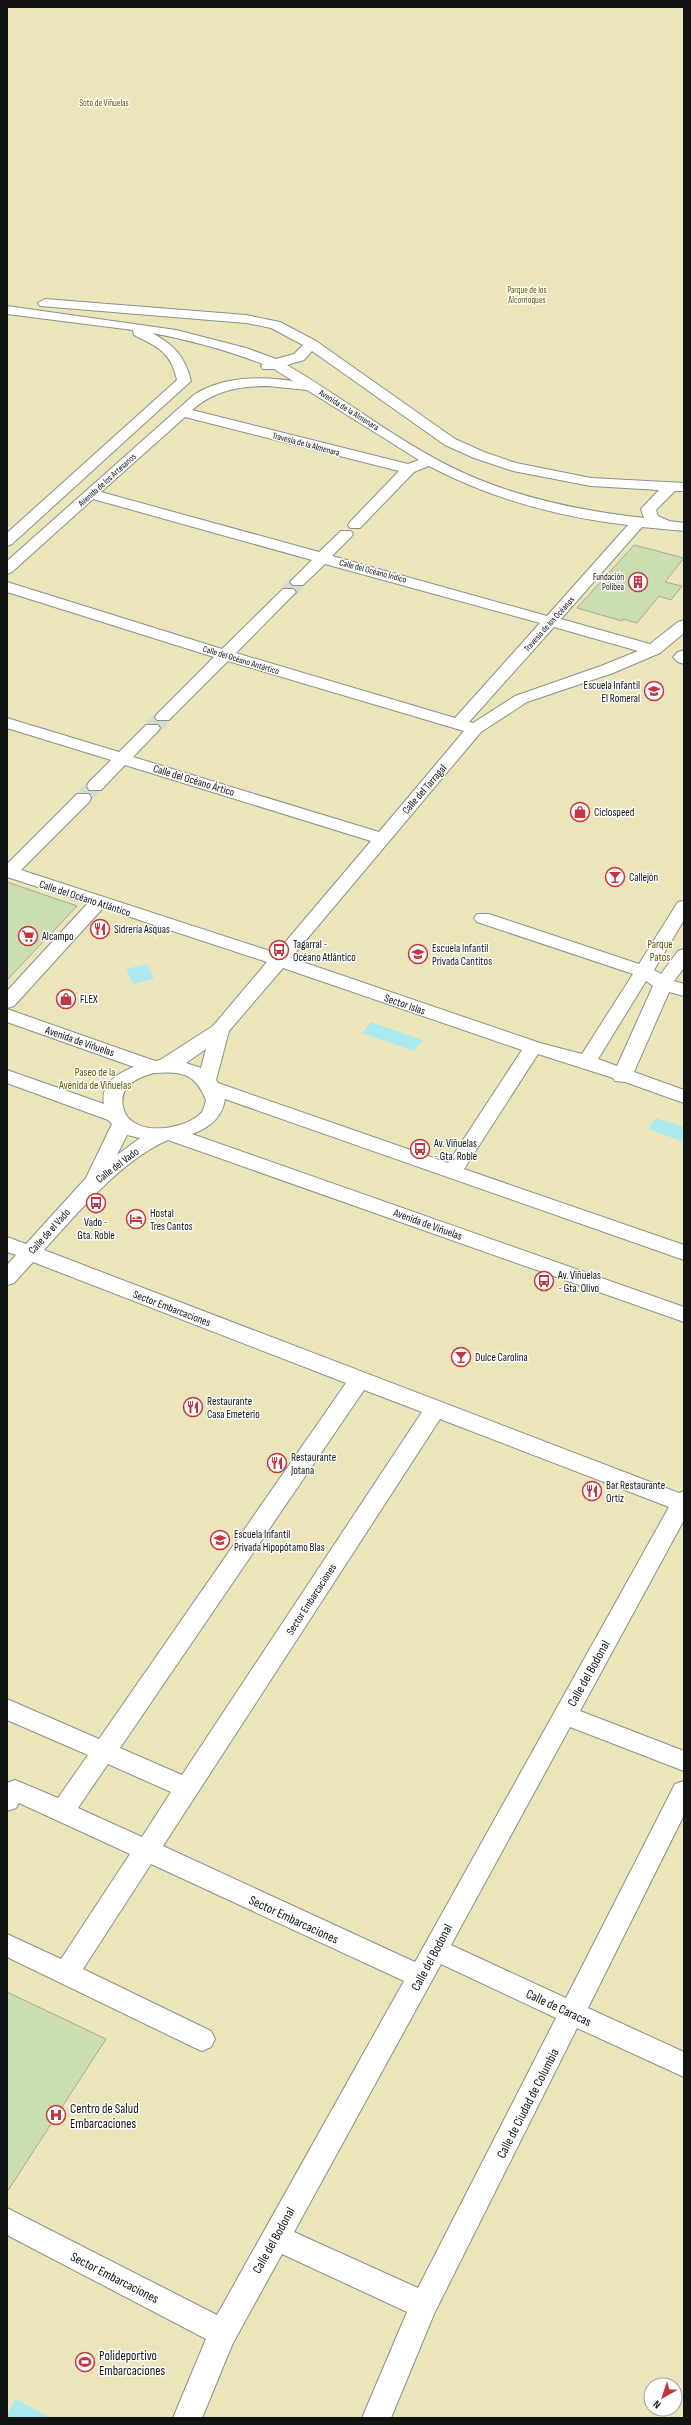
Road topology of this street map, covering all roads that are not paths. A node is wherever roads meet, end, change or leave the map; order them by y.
1 (7, 299) edge
2 (7, 310) edge
3 (225, 317) junction
4 (130, 328) junction
5 (193, 337) junction
6 (311, 344) junction
7 (274, 364) junction
8 (184, 382) junction
9 (207, 392) junction
10 (325, 394) junction
11 (182, 412) junction
12 (430, 461) junction
13 (409, 469) junction
14 (677, 487) edge
15 (91, 494) junction
16 (638, 523) junction
17 (666, 526) junction
18 (684, 527) edge
19 (684, 536) edge
20 (7, 541) edge
21 (322, 558) junction
22 (7, 569) edge
23 (7, 587) edge
24 (552, 621) junction
25 (684, 625) edge
26 (654, 650) junction
27 (225, 655) junction
28 (684, 655) edge
29 (684, 659) edge
30 (7, 723) edge
31 (459, 724) junction
32 (475, 729) junction
33 (123, 758) junction
34 (381, 838) junction
35 (8, 872) edge
36 (98, 903) junction
37 (684, 906) edge
38 (483, 918) dead end
39 (684, 955) edge
40 (278, 960) junction
41 (643, 971) junction
42 (663, 984) junction
43 (684, 990) edge
44 (7, 1002) edge
45 (7, 1015) edge
46 (220, 1030) junction
47 (533, 1047) junction
48 (587, 1062) junction
49 (159, 1066) junction
50 (7, 1076) edge
51 (622, 1077) junction
52 (209, 1084) junction
53 (684, 1097) edge
54 (119, 1119) junction
55 (166, 1134) junction
56 (452, 1172) junction
57 (92, 1184) junction
58 (7, 1244) edge
59 (30, 1253) junction
60 (684, 1254) edge
61 (7, 1278) edge
62 (684, 1315) edge
63 (359, 1381) junction
64 (435, 1410) junction
65 (683, 1503) edge
66 (7, 1709) edge
67 (565, 1714) junction
68 (104, 1751) junction
69 (684, 1761) edge
70 (187, 1788) junction
71 (684, 1792) edge
72 (7, 1801) edge
73 (62, 1812) junction
74 (146, 1851) junction
75 (7, 1945) edge
76 (434, 1949) junction
77 (66, 1973) junction
78 (421, 1977) junction
79 (572, 2013) junction
80 (202, 2039) dead end
81 (684, 2065) edge
82 (7, 2221) edge
83 (275, 2237) junction
84 (424, 2305) junction
85 (223, 2333) junction
86 (187, 2418) edge
87 (376, 2418) edge

1 - 3 street
2 - 4 street, Avenida de la Almenara
3 - 5 street
3 - 6 street
4 - 5 street, Avenida de la Almenara
4 - 8 street
5 - 7 street, Avenida de la Almenara
5 - 8 street
6 - 7 street, Avenida de los Artesanos
6 - 14 street
7 - 9 street, Avenida de los Artesanos
7 - 10 street, Avenida de la Almenara
8 - 20 street, Avenida de los Artesanos
9 - 10 street, Avenida de los Artesanos
9 - 11 street, Avenida de los Artesanos
10 - 12 street, Avenida de la Almenara
11 - 13 street, Travesía de la Almenara
11 - 15 street, Avenida de los Artesanos
12 - 13 street
12 - 16 street, Avenida de la Almenara
13 - 21 street
14 - 17 street
15 - 21 street, Calle del Océano Índico
15 - 22 street, Avenida de los Artesanos
16 - 17 street, Avenida de la Almenara
16 - 24 street, Travesía de los Océanos
17 - 18 street, Avenida de la Almenara
17 - 19 street
21 - 24 street, Calle del Océano Índico
21 - 27 street
23 - 27 street, Calle del Océano Antártico
24 - 26 street, Calle del Océano Índico
24 - 31 street, Travesía de los Océanos
25 - 26 street, Calle del Tarragal
26 - 32 street, Calle del Tarragal
27 - 31 street, Calle del Océano Antártico
27 - 33 street
28 - 29 street
30 - 33 street, Calle del Océano Ártico
31 - 32 street, Calle del Océano Antártico
32 - 34 street, Calle del Tarragal
33 - 34 street, Calle del Océano Ártico
33 - 35 street
34 - 40 street, Calle del Tarragal
35 - 36 street, Calle del Océano Atlántico
36 - 40 street, Calle del Océano Atlántico
36 - 44 street
37 - 41 street
38 - 41 street
39 - 42 street
40 - 46 street, Calle del Tarragal
40 - 47 street, Sector Islas
41 - 42 street
41 - 48 street
42 - 43 street
42 - 51 street
45 - 49 street, Avenida de Viñuelas
46 - 49 street, Calle del Tarragal
46 - 52 street, Calle del Tarragal
47 - 48 street, Sector Islas
47 - 56 street
48 - 51 street, Sector Islas
49 - 52 street
49 - 54 street
50 - 54 street
51 - 53 street, Sector Islas
52 - 55 street
52 - 56 street
54 - 55 street
54 - 57 street, Calle del Vado
55 - 57 street, Calle del Vado
55 - 62 street, Avenida de Viñuelas
56 - 60 street
57 - 59 street, Calle de el Vado
58 - 59 street, Sector Embarcaciones
59 - 61 street, Calle de el Vado
59 - 63 street, Sector Embarcaciones
63 - 64 street, Sector Embarcaciones
63 - 68 street
64 - 65 street, Sector Embarcaciones
64 - 70 street, Sector Embarcaciones
65 - 67 street, Calle del Bodonal
66 - 68 street
67 - 69 street
67 - 76 street, Calle del Bodonal
68 - 70 street
68 - 73 street
70 - 74 street, Sector Embarcaciones
71 - 79 street, Calle de Ciudad de Columbia
72 - 73 street, Sector Embarcaciones
73 - 74 street, Sector Embarcaciones
74 - 77 street, Sector Embarcaciones
74 - 78 street, Sector Embarcaciones
75 - 77 street
76 - 78 street, Calle del Bodonal
76 - 79 street, Calle de Caracas
77 - 80 street
78 - 83 street, Calle del Bodonal
79 - 81 street, Calle de Caracas
79 - 84 street, Calle de Ciudad de Columbia
82 - 85 street, Sector Embarcaciones
83 - 84 street
83 - 85 street, Calle del Bodonal
84 - 87 street, Calle de Ciudad de Columbia
85 - 86 street, Calle del Bodonal

